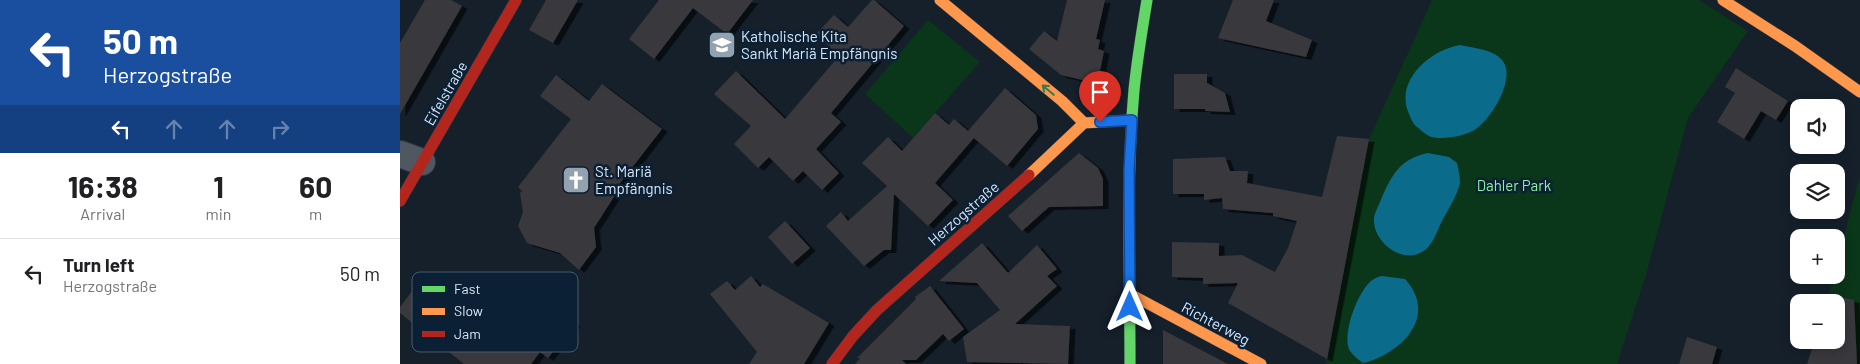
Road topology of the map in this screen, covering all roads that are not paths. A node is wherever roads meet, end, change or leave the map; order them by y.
1 (516, 0) edge
2 (940, 0) edge
3 (1147, 0) edge
4 (1723, 0) edge
5 (1860, 92) edge
6 (1132, 120) junction
7 (1084, 123) junction
8 (411, 158) edge
9 (400, 201) edge
10 (1130, 294) junction
11 (832, 364) edge
12 (1130, 364) edge
13 (1261, 364) edge

1 - 8 street, Eifelstraße
7 -> 2 street
3 - 6 street
4 - 5 street
6 - 7 street
6 - 10 street
7 - 11 street, Herzogstraße
8 - 9 street, Eifelstraße
10 - 12 street
10 - 13 street, Richterweg

